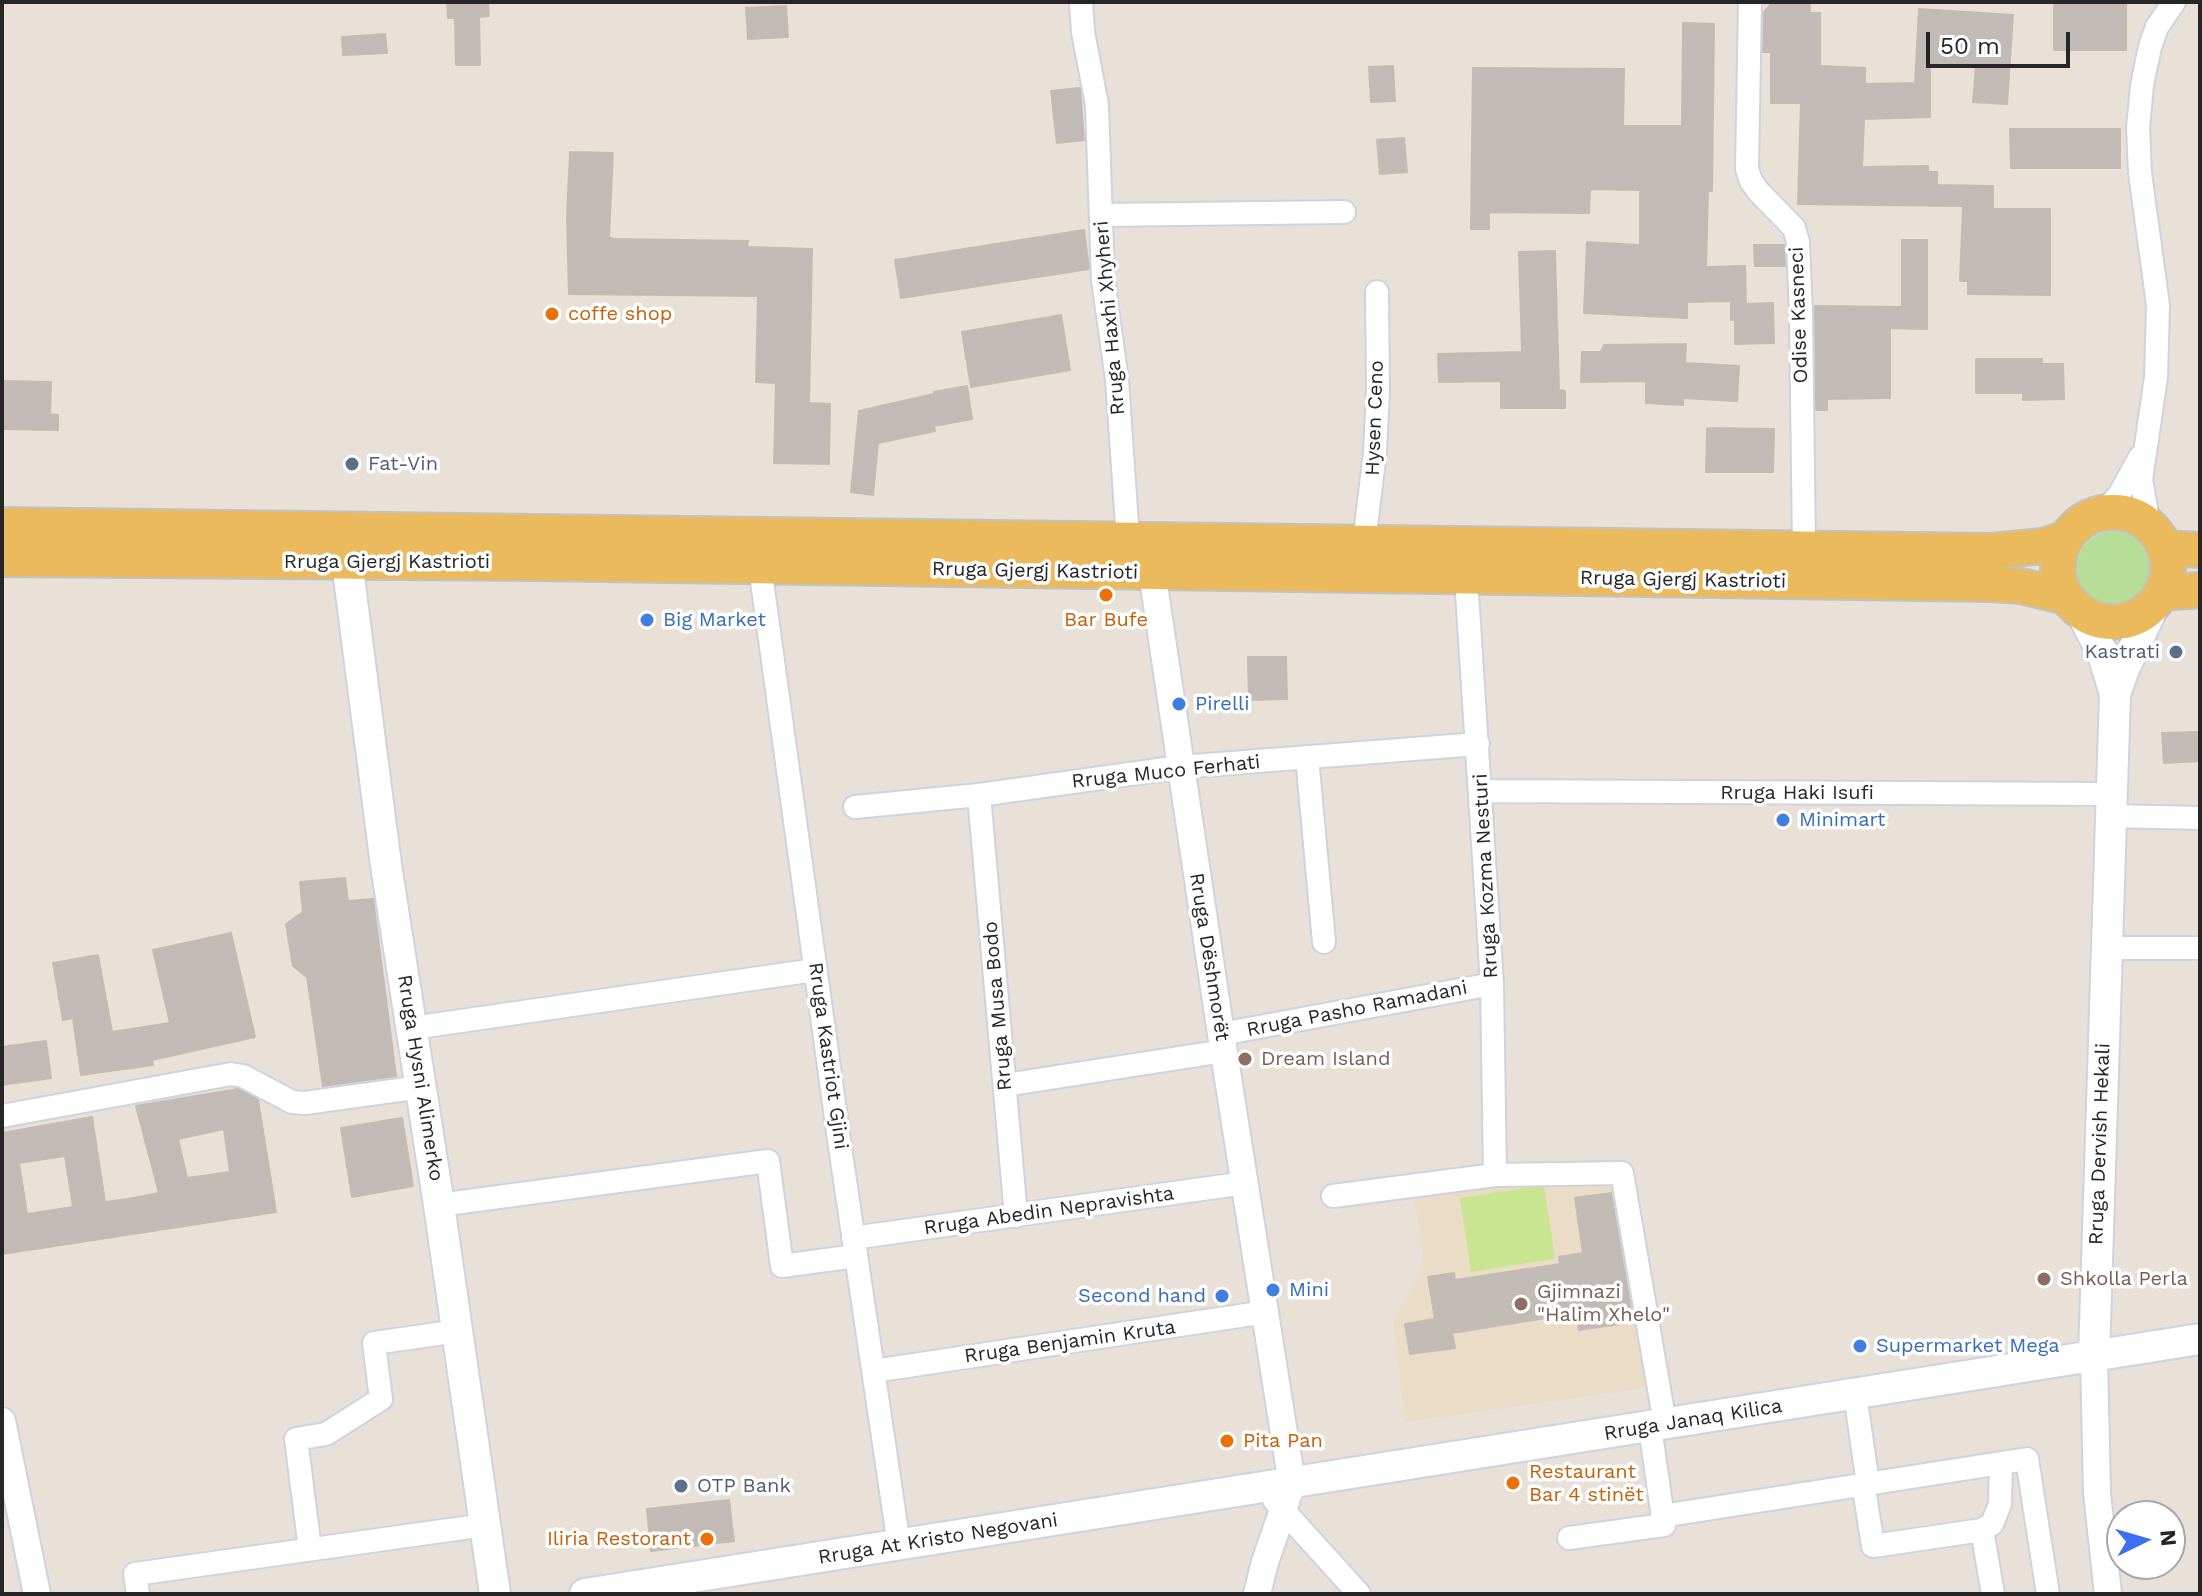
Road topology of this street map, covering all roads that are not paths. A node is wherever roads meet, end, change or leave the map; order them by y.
1 (1081, 2) edge
2 (1750, 2) edge
3 (2174, 2) edge
4 (1344, 212) dead end
5 (1101, 215) junction
6 (1377, 292) dead end
7 (2144, 449) junction
8 (2103, 513) junction
9 (2, 525) edge
10 (2157, 537) junction
11 (2067, 538) junction
12 (1128, 539) junction
13 (1364, 543) junction
14 (1804, 549) junction
15 (2200, 550) edge
16 (2, 559) edge
17 (347, 562) junction
18 (760, 567) junction
19 (1152, 572) junction
20 (1466, 577) junction
21 (2200, 590) edge
22 (2158, 599) junction
23 (2074, 604) junction
24 (2115, 694) junction
25 (1478, 744) junction
26 (1307, 757) junction
27 (1180, 767) junction
28 (1481, 791) junction
29 (979, 795) junction
30 (2112, 805) junction
31 (855, 807) dead end
32 (2200, 818) edge
33 (1324, 942) dead end
34 (2107, 948) junction
35 (2200, 948) edge
36 (815, 970) junction
37 (1492, 984) junction
38 (412, 1028) junction
39 (1222, 1042) junction
40 (1005, 1085) junction
41 (421, 1087) junction
42 (2, 1116) edge
43 (1495, 1175) junction
44 (1245, 1183) junction
45 (1333, 1196) dead end
46 (439, 1205) junction
47 (1016, 1216) junction
48 (855, 1247) junction
49 (1266, 1312) junction
50 (458, 1331) junction
51 (2200, 1339) edge
52 (2094, 1356) junction
53 (874, 1371) junction
54 (1855, 1394) junction
55 (2, 1421) edge
56 (1658, 1425) junction
57 (2001, 1463) junction
58 (1866, 1484) junction
59 (1280, 1495) junction
60 (1662, 1516) junction
61 (485, 1525) junction
62 (1982, 1530) junction
63 (1569, 1538) dead end
64 (899, 1545) junction
65 (310, 1549) junction
66 (684, 1587) edge
67 (37, 1594) edge
68 (138, 1594) edge
69 (495, 1594) edge
70 (585, 1594) edge
71 (1257, 1594) edge
72 (1359, 1594) edge
73 (1993, 1594) edge
74 (2048, 1594) edge
75 (2108, 1594) edge

1 - 5 street, Rruga Haxhi Xhyheri
2 - 14 street, Odise Kasneci
3 - 7 street
4 - 5 street
5 - 12 street, Rruga Haxhi Xhyheri
6 - 13 street, Hysen Ceno
7 - 8 street
7 - 10 street
8 - 10 main road
8 - 11 main road
9 - 12 main road, Rruga Gjergj Kastrioti
10 - 15 main road
10 - 22 main road
11 - 14 main road, Rruga Gjergj Kastrioti
11 - 23 main road
12 - 13 main road, Rruga Gjergj Kastrioti
13 - 14 main road, Rruga Gjergj Kastrioti
16 - 17 main road, Rruga Gjergj Kastrioti
17 - 18 main road, Rruga Gjergj Kastrioti
17 - 38 main road, Rruga Hysni Alimerko
18 - 19 main road, Rruga Gjergj Kastrioti
18 - 36 street, Rruga Kastriot Gjini
19 - 20 main road, Rruga Gjergj Kastrioti
19 - 27 street, Rruga Dëshmorët
20 - 23 main road, Rruga Gjergj Kastrioti
20 - 25 street, Rruga Kozma Nesturi
21 - 22 main road
22 - 23 main road
22 - 24 main road, Rruga Dervish Hekali
23 - 24 main road, Rruga Dervish Hekali
24 - 30 main road, Rruga Dervish Hekali
25 - 26 street, Rruga Muco Ferhati
25 - 28 street, Rruga Kozma Nesturi
26 - 27 street, Rruga Muco Ferhati
26 - 33 street
27 - 29 street, Rruga Muco Ferhati
27 - 39 street, Rruga Dëshmorët
28 - 30 street, Rruga Haki Isufi
28 - 37 street, Rruga Kozma Nesturi
29 - 31 street, Rruga Muco Ferhati
29 - 40 street, Rruga Musa Bodo
30 - 32 street, Rruga Haki Isufi
30 - 34 main road, Rruga Dervish Hekali
34 - 35 street
34 - 52 main road, Rruga Dervish Hekali
36 - 38 street
36 - 48 street, Rruga Kastriot Gjini
37 - 39 street, Rruga Pasho Ramadani
37 - 43 street, Rruga Kozma Nesturi
38 - 41 main road, Rruga Hysni Alimerko
39 - 40 street, Rruga Pasho Ramadani
39 - 44 street, Rruga Dëshmorët
40 - 47 street, Rruga Musa Bodo
41 - 42 street
41 - 46 main road, Rruga Hysni Alimerko
43 - 45 street
43 - 56 street
44 - 47 street, Rruga Abedin Nepravishta
44 - 49 street, Rruga Dëshmorët
46 - 48 street, Rruga Abedin Nepravishta
46 - 50 main road, Rruga Hysni Alimerko
47 - 48 street, Rruga Abedin Nepravishta
48 - 53 street, Rruga Kastriot Gjini
49 - 53 street, Rruga Benjamin Kruta
49 - 59 street, Rruga Dëshmorët
50 - 61 main road, Rruga Hysni Alimerko
50 - 65 street
51 - 52 main road, Rruga Janaq Kilica
52 - 54 main road, Rruga Janaq Kilica
52 - 75 street, Rruga Dervish Hekali
53 - 64 street, Rruga Kastriot Gjini
54 - 56 main road, Rruga Janaq Kilica
54 - 58 street
55 - 67 street
56 - 59 main road, Rruga Janaq Kilica
56 - 60 street
57 - 58 street
57 - 62 street
57 - 74 street
58 - 60 street
58 - 62 street
59 - 64 main road, Rruga At Kristo Negovani
59 - 71 street
59 - 72 street
60 - 63 street
61 - 65 street
61 - 69 main road, Rruga Hysni Alimerko
62 - 73 street
64 - 66 main road, Rruga At Kristo Negovani
65 - 68 street
66 - 70 main road, Rruga At Kristo Negovani

